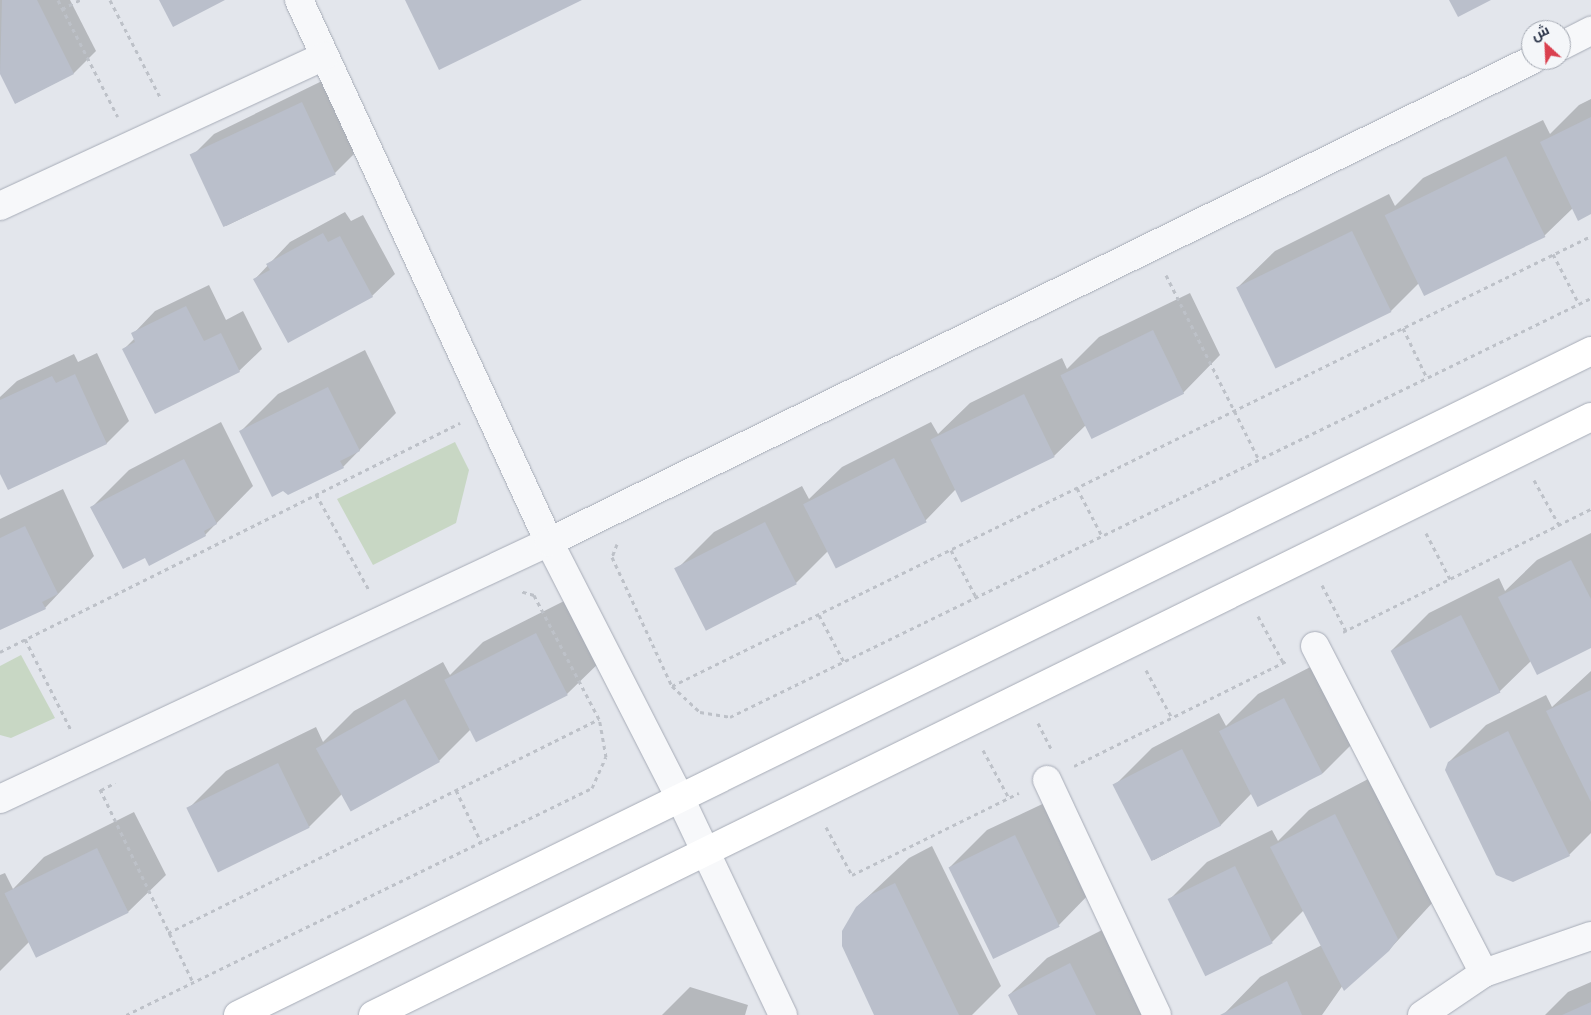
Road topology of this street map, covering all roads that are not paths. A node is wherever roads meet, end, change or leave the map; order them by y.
1 (299, 0) edge
2 (1591, 31) edge
3 (1571, 41) edge
4 (324, 56) junction
5 (1521, 65) edge
6 (0, 206) edge
7 (1591, 351) edge
8 (1591, 417) edge
9 (549, 542) junction
10 (1315, 646) road end
11 (1055, 776) road end
12 (680, 798) junction
13 (0, 799) edge
14 (706, 851) junction
15 (1591, 936) edge
16 (1484, 974) junction
17 (238, 1015) edge
18 (373, 1015) edge
19 (783, 1015) edge
20 (1157, 1015) edge
21 (1422, 1015) edge

1 - 4 street
2 - 3 street
4 - 6 street
4 - 9 street
5 - 9 street
7 - 12 street
8 - 14 street
9 - 12 street
9 - 13 street
10 - 16 street
11 - 20 street
12 - 14 street
12 - 17 street
14 - 18 street
14 - 19 street
15 - 16 street
16 - 21 street

